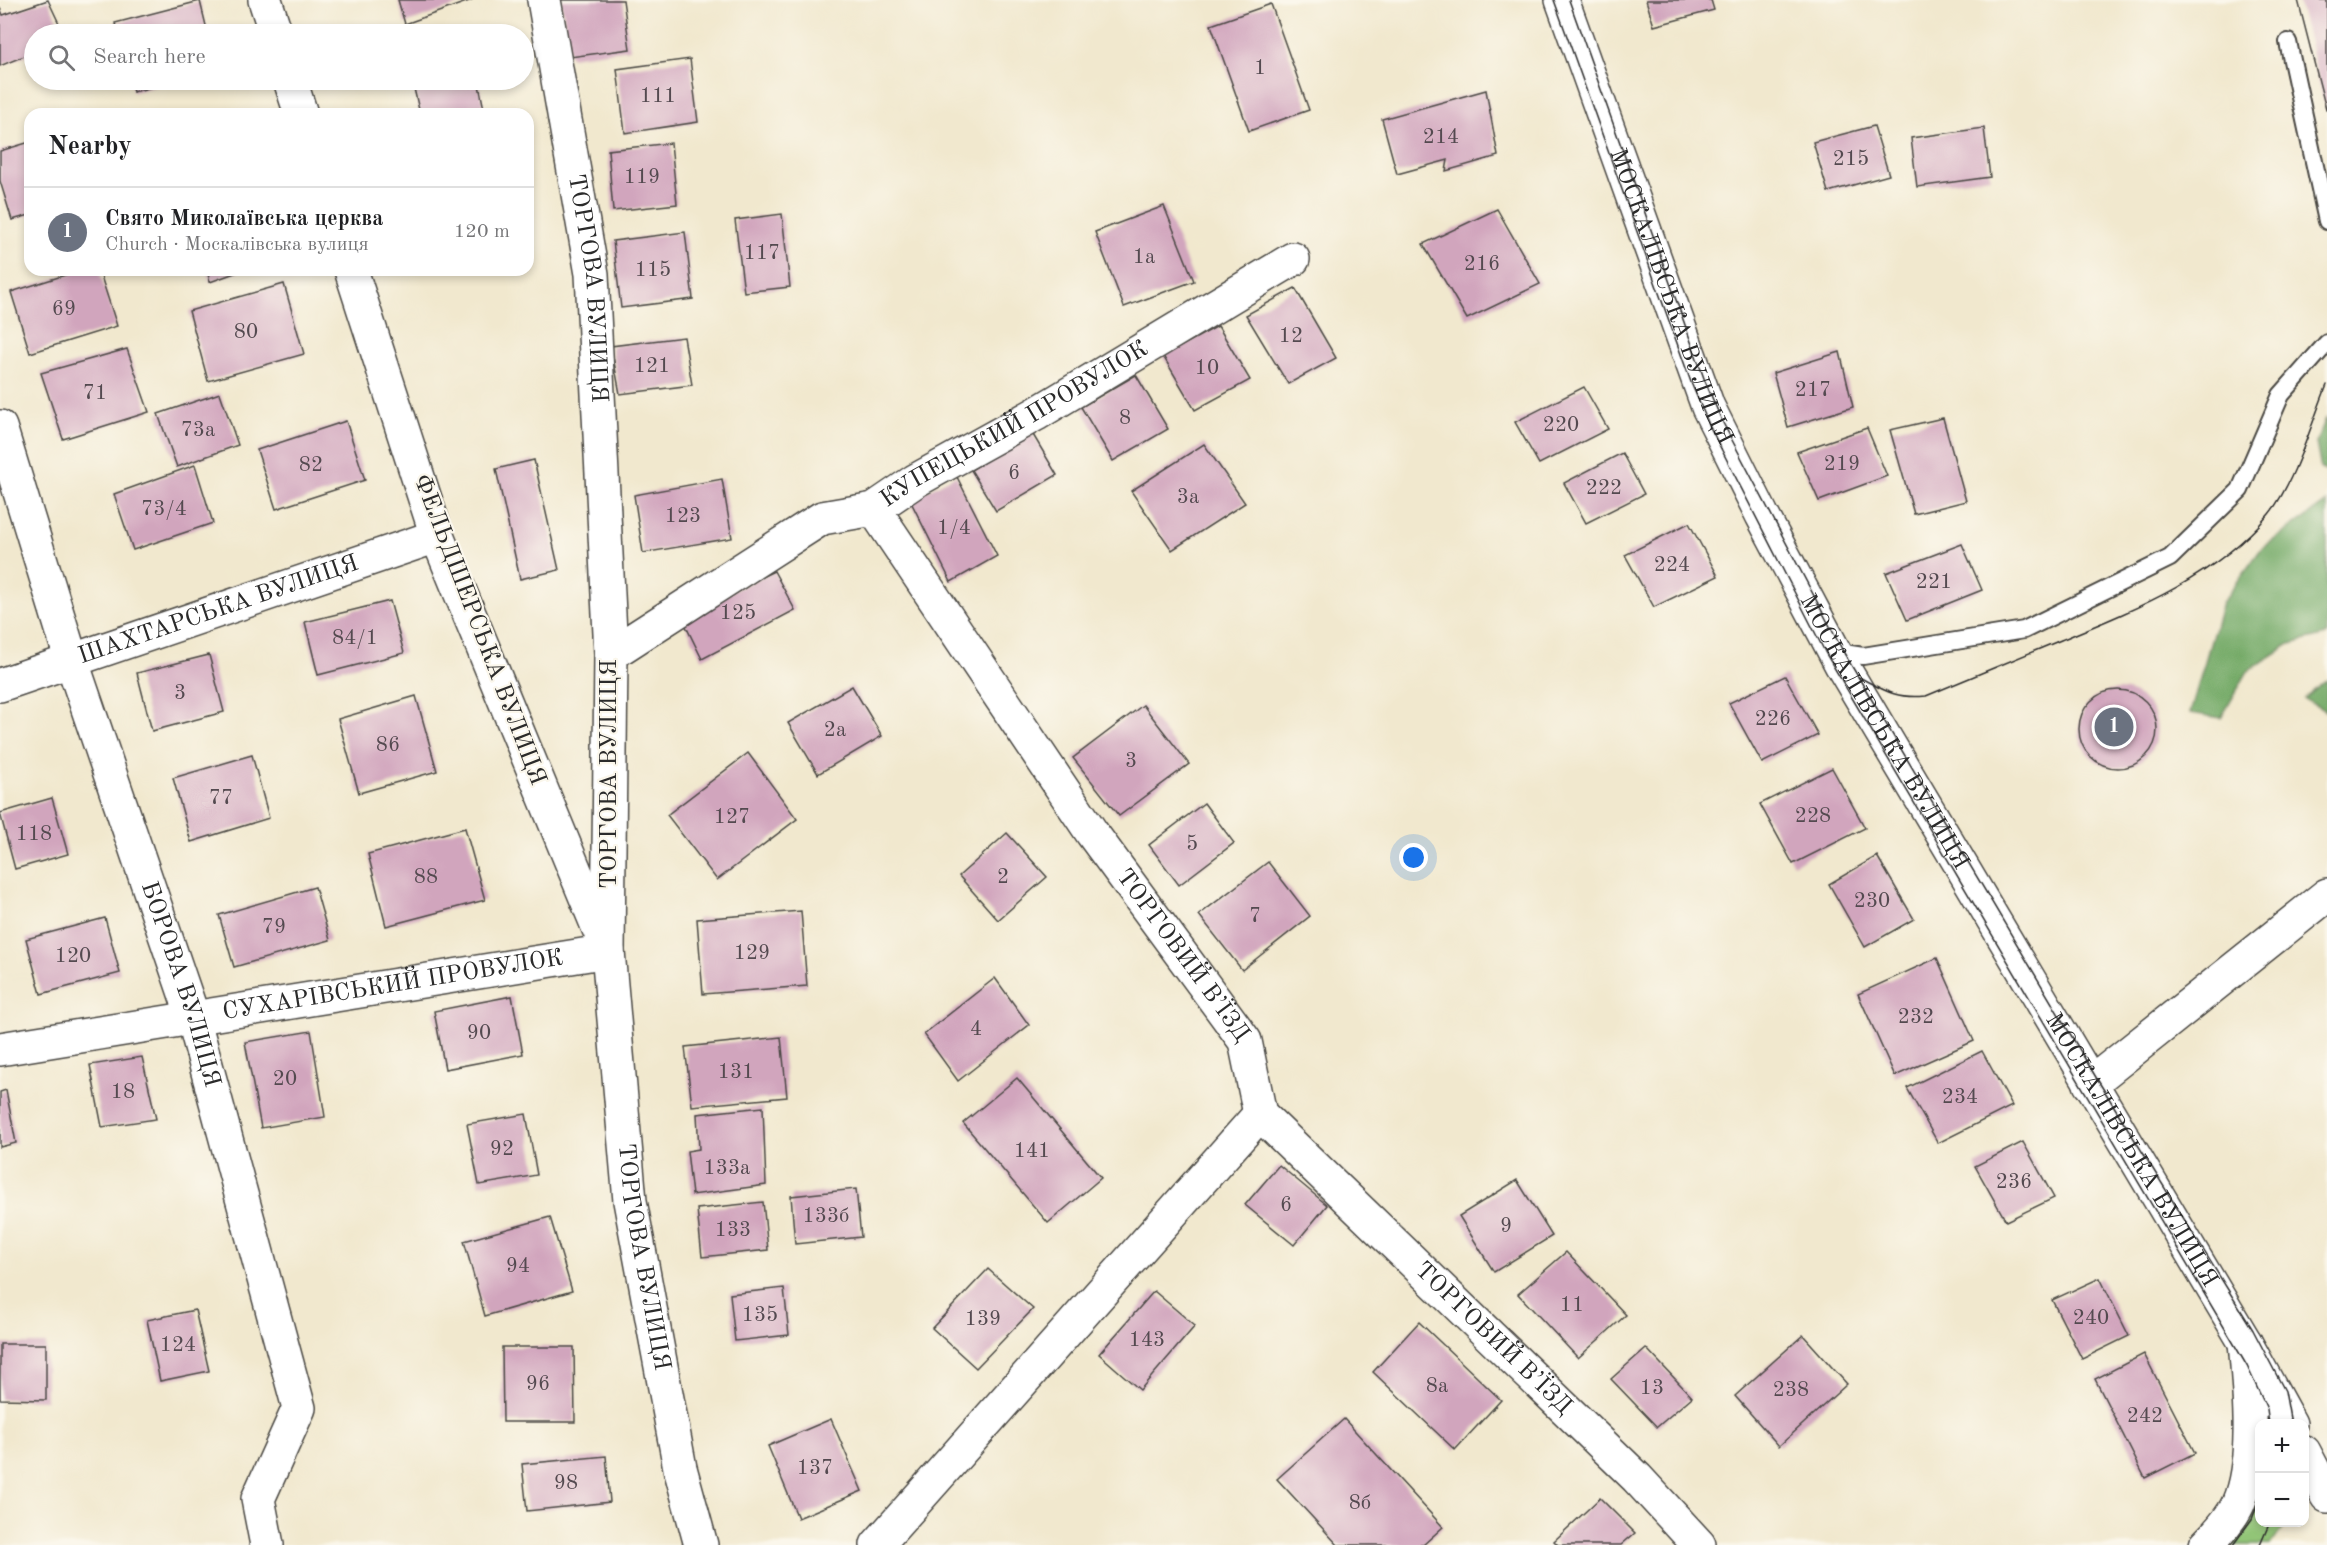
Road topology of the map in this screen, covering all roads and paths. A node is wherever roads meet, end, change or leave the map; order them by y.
1 (265, 0) edge
2 (544, 0) edge
3 (1562, 0) edge
4 (273, 24) edge
5 (2288, 42) dead end
6 (293, 90) edge
7 (299, 108) edge
8 (2327, 220) edge
9 (1293, 260) dead end
10 (353, 276) edge
11 (2327, 343) edge
12 (0, 427) edge
13 (874, 509) junction
14 (437, 536) junction
15 (611, 654) junction
16 (1837, 657) junction
17 (72, 662) junction
18 (0, 685) edge
19 (2327, 895) edge
20 (608, 951) junction
21 (193, 1017) junction
22 (0, 1049) edge
23 (2090, 1084) junction
24 (1260, 1114) junction
25 (2245, 1342) junction
26 (2287, 1419) edge
27 (2309, 1462) edge
28 (2327, 1496) edge
29 (267, 1545) edge
30 (701, 1545) edge
31 (877, 1545) edge
32 (1699, 1545) edge
33 (2206, 1545) edge

1 - 4 street
2 - 15 street, ТОРГОВА ВУЛИЦЯ
3 - 16 street, МОСКАЛІВСЬКА ВУЛИЦЯ
5 - 8 lane
6 - 7 street
9 - 13 street, КУПЕЦЬКИЙ ПРОВУЛОК
10 - 14 street, ФЕЛЬДШЕРСЬКА ВУЛИЦЯ
11 - 16 lane
12 - 17 street, БОРОВА ВУЛИЦЯ
13 - 15 street, КУПЕЦЬКИЙ ПРОВУЛОК
13 - 24 street, ТОРГОВИЙ В’ЇЗД
14 - 17 street, ШАХТАРСЬКА ВУЛИЦЯ
14 - 20 street, ФЕЛЬДШЕРСЬКА ВУЛИЦЯ
15 - 20 street, ТОРГОВА ВУЛИЦЯ
16 - 23 street, МОСКАЛІВСЬКА ВУЛИЦЯ
17 - 18 street, ШАХТАРСЬКА ВУЛИЦЯ
17 - 21 street, БОРОВА ВУЛИЦЯ
19 - 23 street
20 - 21 street, СУХАРІВСЬКИЙ ПРОВУЛОК
20 - 30 street, ТОРГОВА ВУЛИЦЯ
21 - 22 street, СУХАРІВСЬКИЙ ПРОВУЛОК
21 - 29 street, БОРОВА ВУЛИЦЯ
23 - 25 street, МОСКАЛІВСЬКА ВУЛИЦЯ
24 - 31 street
24 - 32 street, ТОРГОВИЙ В’ЇЗД
25 - 26 street, МОСКАЛІВСЬКА ВУЛИЦЯ
25 - 33 street
27 - 28 street

